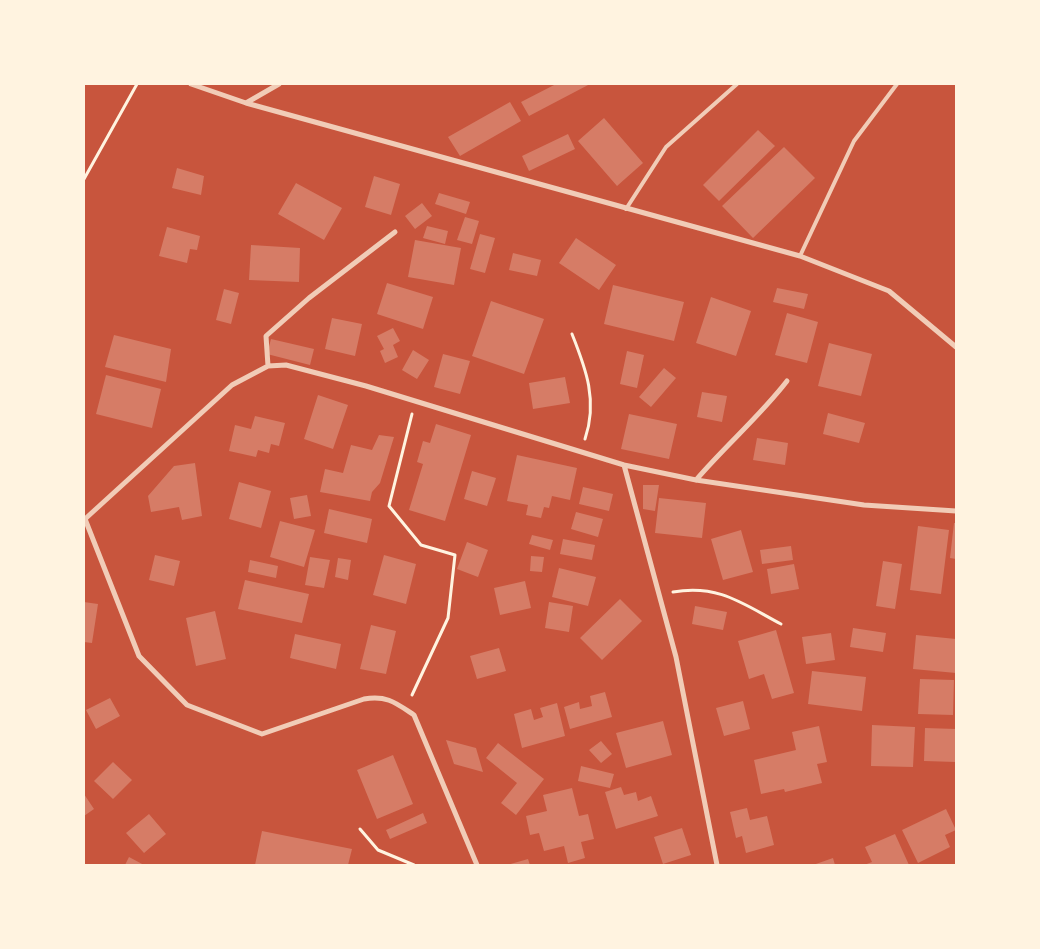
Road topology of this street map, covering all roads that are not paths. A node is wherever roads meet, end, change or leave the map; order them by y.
1 (191, 84) edge
2 (279, 84) edge
3 (737, 84) edge
4 (897, 84) edge
5 (246, 103) junction
6 (626, 209) junction
7 (395, 232) dead end
8 (800, 256) junction
9 (956, 346) edge
10 (268, 366) junction
11 (787, 381) dead end
12 (624, 464) junction
13 (696, 480) junction
14 (956, 510) edge
15 (84, 519) edge
16 (477, 865) edge
17 (717, 865) edge

1 - 5 street
2 - 5 street
3 - 6 lane
4 - 8 lane
5 - 6 street
6 - 8 street
7 - 10 street
8 - 9 street
10 - 12 street
10 - 15 street
11 - 13 street
12 - 13 street
12 - 17 street
13 - 14 street
15 - 16 street

